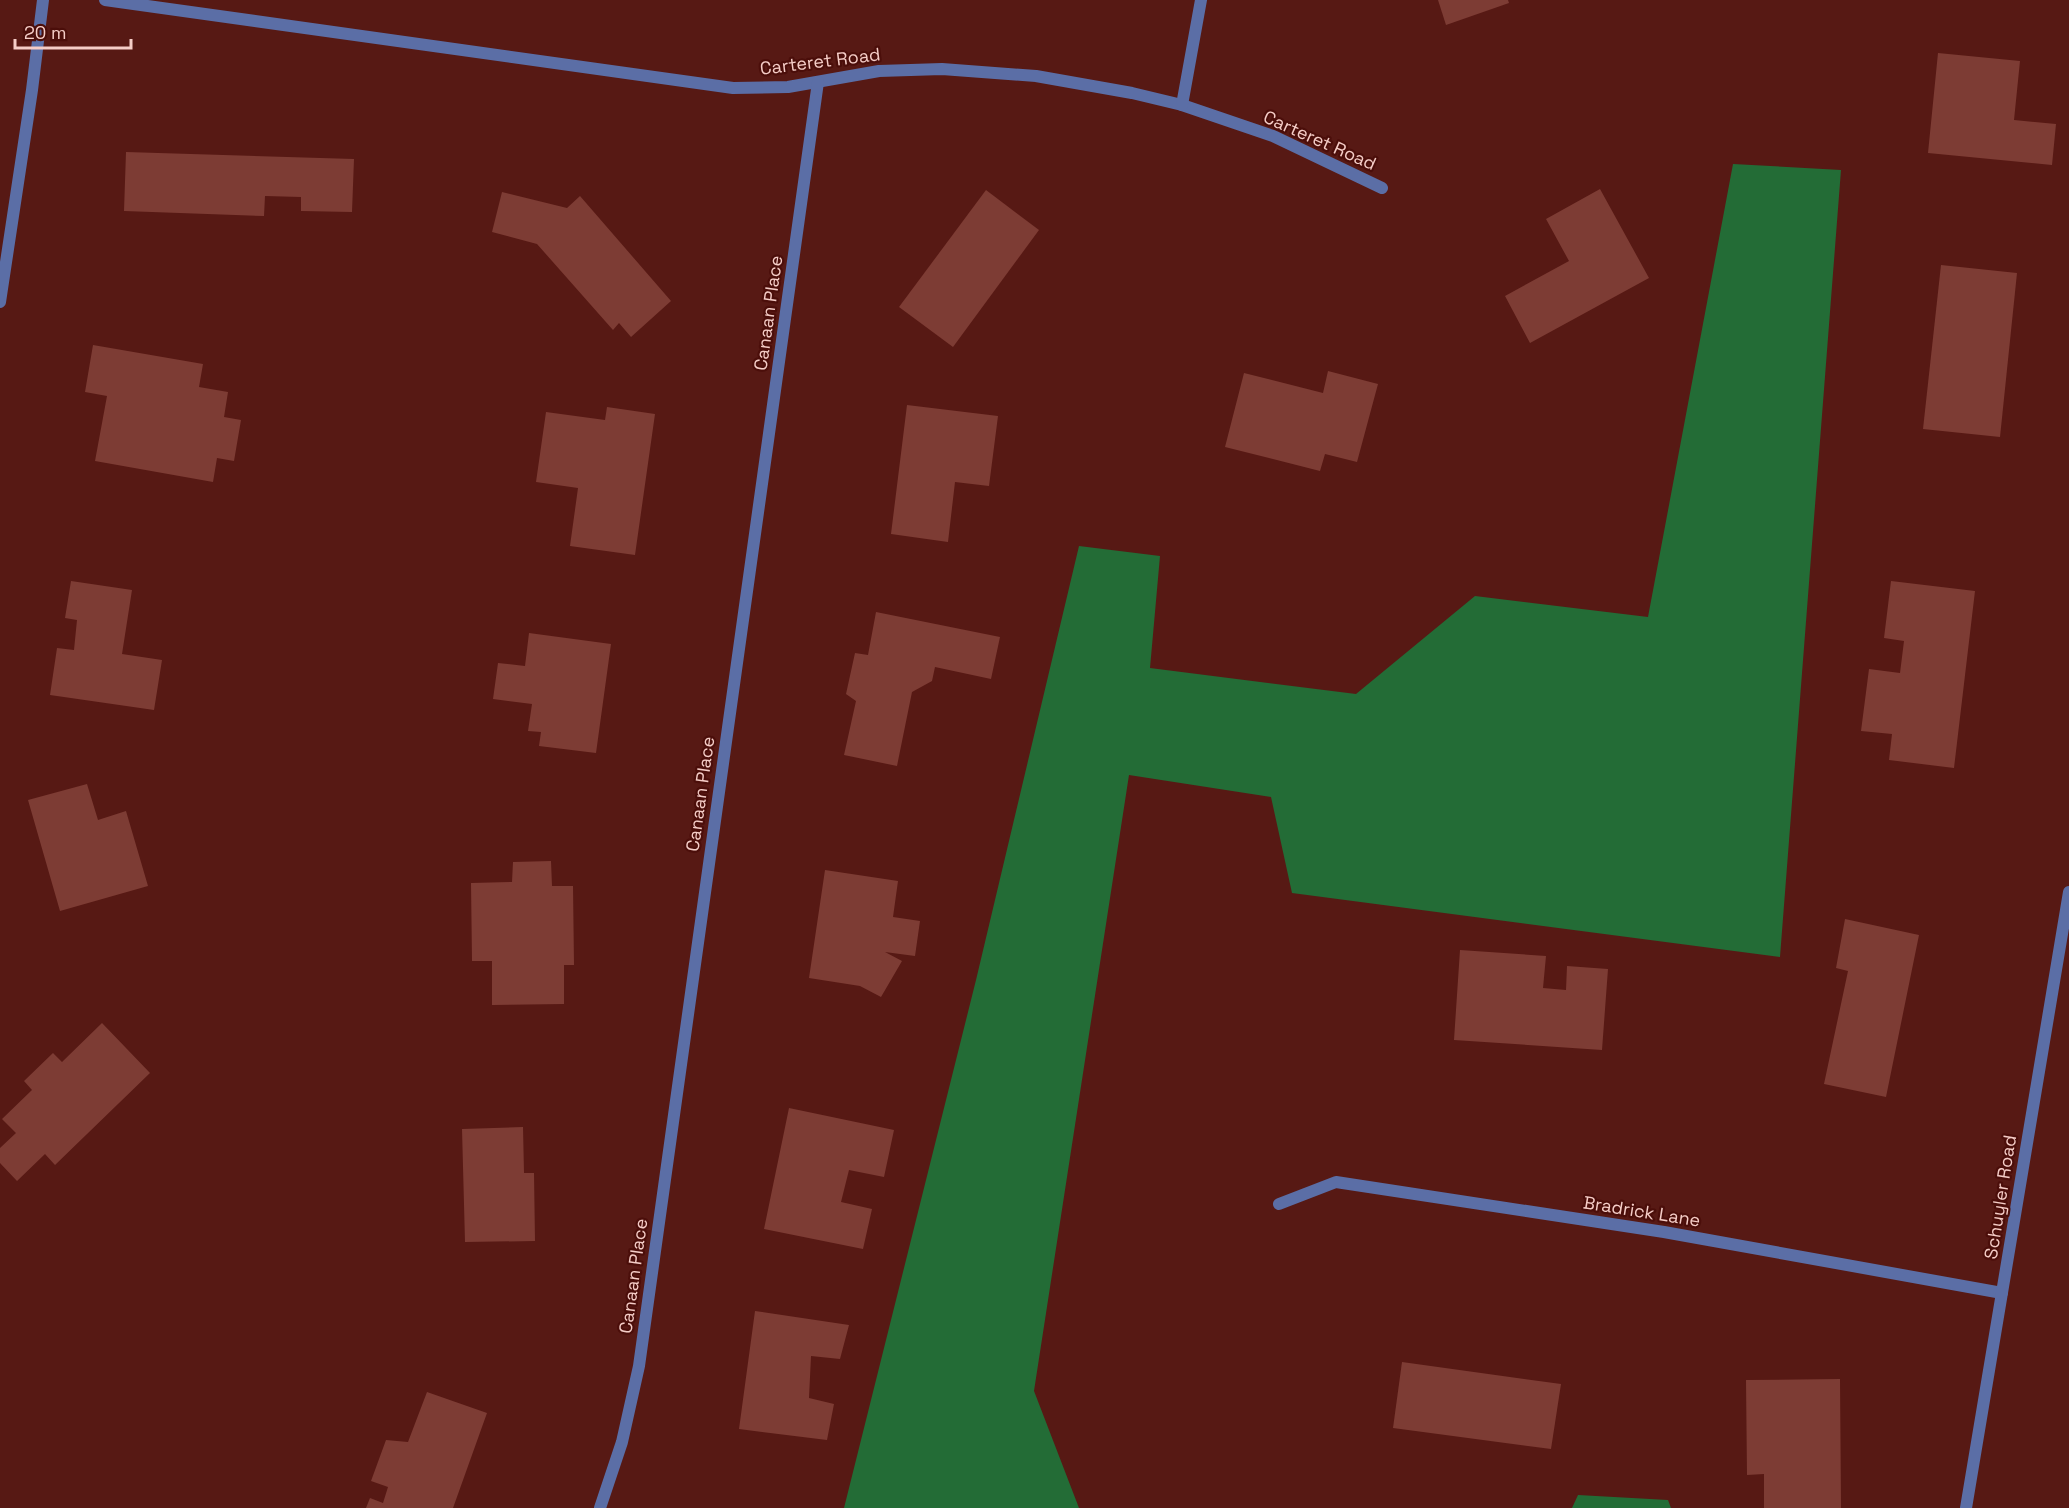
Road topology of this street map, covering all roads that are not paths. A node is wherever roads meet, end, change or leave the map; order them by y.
1 (43, 0) edge
2 (105, 0) edge
3 (1201, 0) edge
4 (818, 82) junction
5 (1182, 105) junction
6 (1382, 188) dead end
7 (0, 302) edge
8 (2069, 892) edge
9 (1279, 1204) dead end
10 (2002, 1293) junction
11 (600, 1508) edge
12 (1966, 1508) edge

1 - 7 street
2 - 4 street, Carteret Road
3 - 5 street
4 - 5 street, Carteret Road
4 - 11 street, Canaan Place
5 - 6 street, Carteret Road
8 - 10 street, Schuyler Road
9 - 10 street, Bradrick Lane
10 - 12 street, Schuyler Road

